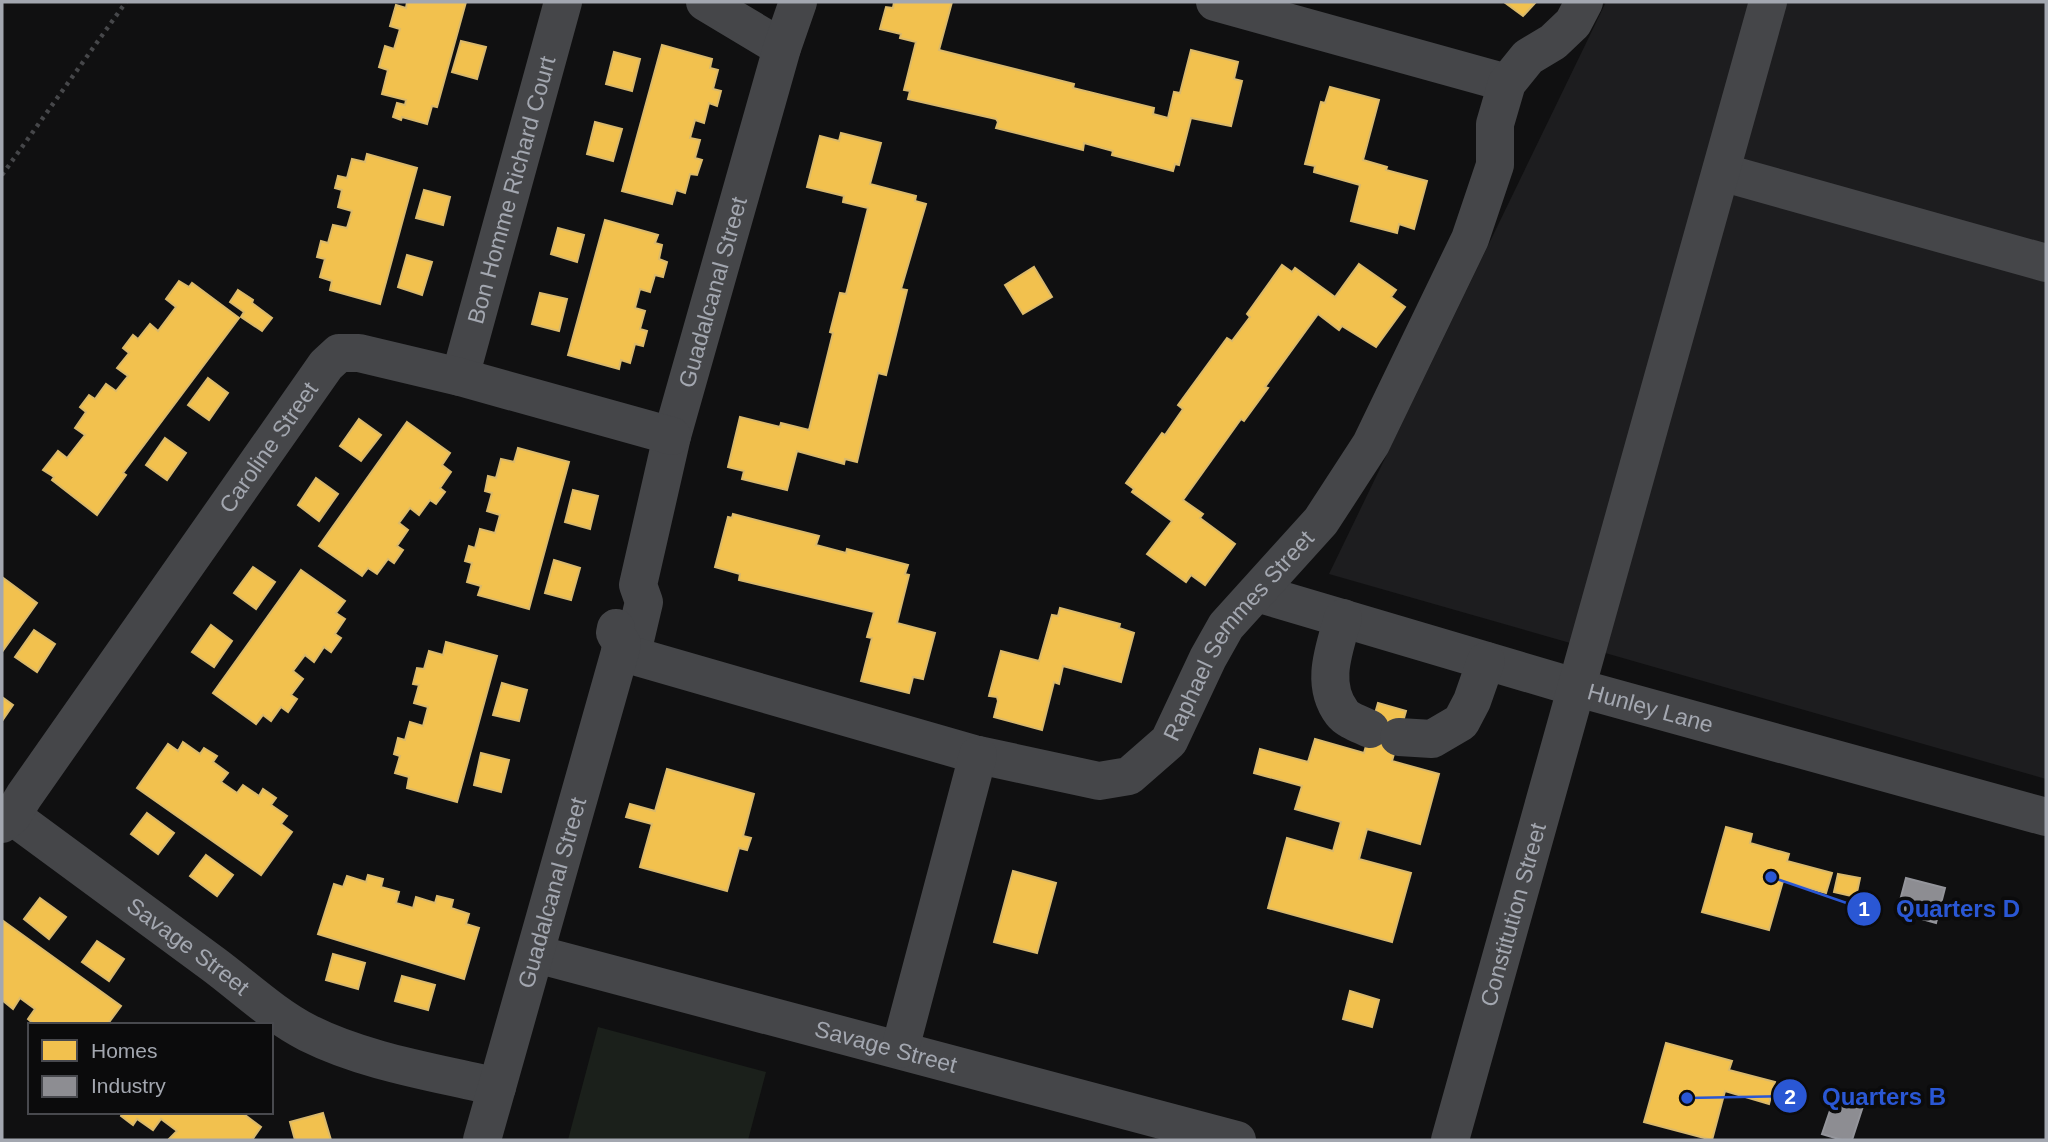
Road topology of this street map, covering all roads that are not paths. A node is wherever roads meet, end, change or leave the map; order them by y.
1 (563, 2) edge
2 (705, 2) edge
3 (798, 2) edge
4 (1215, 2) edge
5 (1584, 2) edge
6 (1768, 2) edge
7 (782, 48) junction
8 (1507, 83) junction
9 (1721, 172) junction
10 (2046, 263) edge
11 (460, 377) junction
12 (672, 436) junction
13 (1257, 593) junction
14 (1343, 618) junction
15 (621, 648) junction
16 (1486, 661) junction
17 (1578, 688) junction
18 (978, 755) junction
19 (2046, 817) edge
20 (7, 820) edge
21 (536, 954) junction
22 (900, 1049) junction
23 (496, 1087) junction
24 (482, 1140) edge
25 (1237, 1140) edge
26 (1450, 1140) edge

1 - 11 street, Bon Homme Richard Court
2 - 7 street
3 - 7 street, Guadalcanal Street
4 - 8 street
5 - 8 street
6 - 9 street, Constitution Street
7 - 12 street, Guadalcanal Street
8 - 13 street, Raphael Semmes Street
9 - 10 street
9 - 17 street, Constitution Street
11 - 12 street, Caroline Street
11 - 20 street, Caroline Street
12 - 15 street, Guadalcanal Street
13 - 14 street, Hunley Lane
13 - 18 street, Raphael Semmes Street
14 - 16 street, Hunley Lane
14 - 16 street
15 - 18 street, Raphael Semmes Street
15 - 21 street, Guadalcanal Street
16 - 17 street, Hunley Lane
17 - 19 street, Hunley Lane
17 - 26 street, Constitution Street
18 - 22 street
20 - 23 street, Savage Street
21 - 22 street, Savage Street
21 - 23 street, Guadalcanal Street
22 - 25 street, Savage Street
23 - 24 street, Guadalcanal Street

